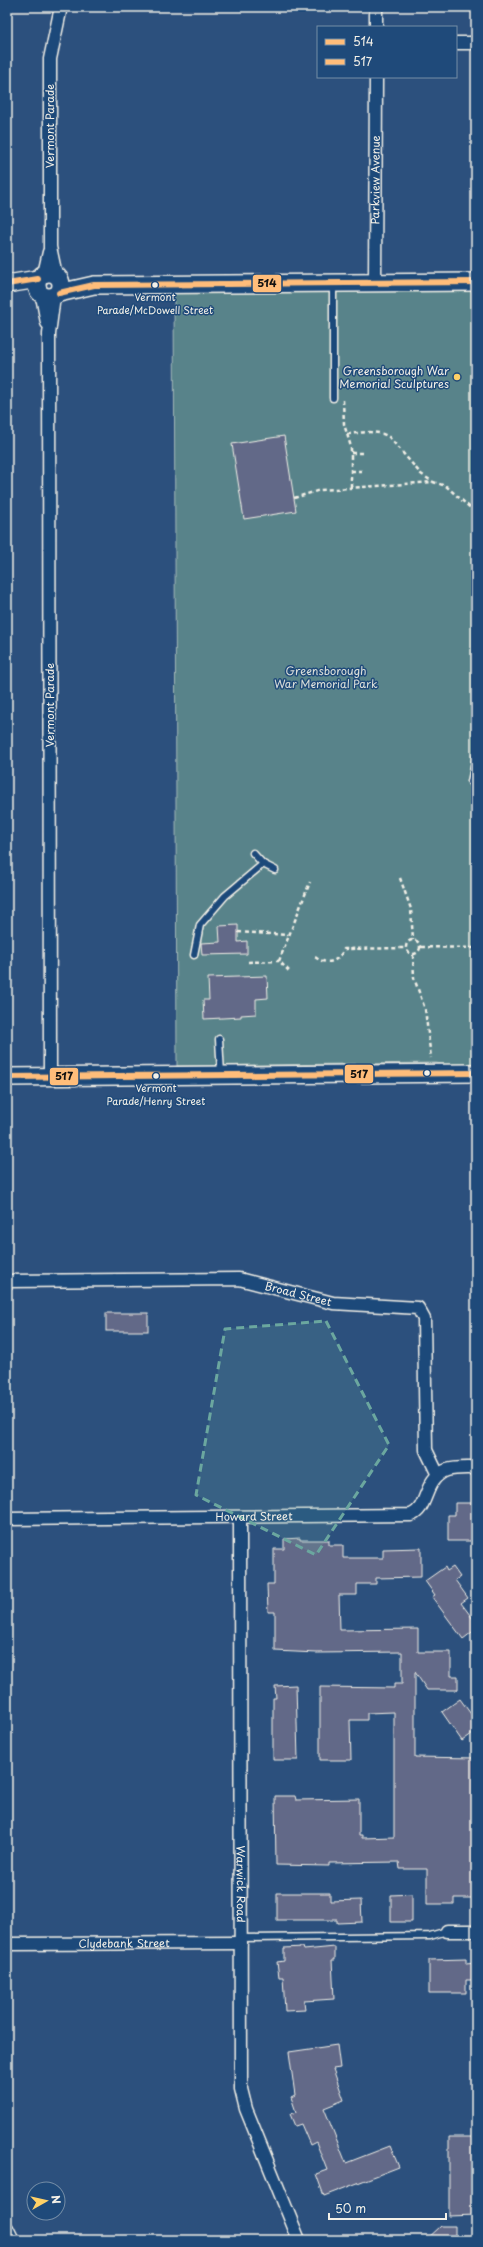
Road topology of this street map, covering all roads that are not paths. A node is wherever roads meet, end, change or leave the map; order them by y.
1 (61, 7) edge
2 (376, 7) edge
3 (376, 26) edge
4 (457, 43) edge
5 (476, 43) edge
6 (376, 78) edge
7 (476, 282) edge
8 (333, 283) junction
9 (375, 283) junction
10 (49, 285) junction
11 (7, 286) edge
12 (333, 398) dead end
13 (476, 757) edge
14 (471, 782) dead end
15 (253, 853) dead end
16 (264, 864) junction
17 (276, 870) dead end
18 (194, 955) dead end
19 (219, 1039) dead end
20 (476, 1073) edge
21 (222, 1076) junction
22 (7, 1077) edge
23 (50, 1077) junction
24 (7, 1281) edge
25 (476, 1468) edge
26 (438, 1474) junction
27 (240, 1518) junction
28 (7, 1519) edge
29 (447, 1931) joint
30 (476, 1931) edge
31 (241, 1941) junction
32 (7, 1944) edge
33 (7, 2228) edge
34 (13, 2240) edge
35 (299, 2240) edge

1 - 10 street, Vermont Parade
2 - 3 street
4 - 5 street
6 - 9 street, Parkview Avenue
7 - 9 street
8 - 9 street
8 - 10 street
8 - 12 lane
10 - 11 street
10 - 23 street, Vermont Parade
13 - 14 lane
15 - 16 lane
16 - 17 lane
16 - 18 lane
19 - 21 lane
20 - 21 street
21 - 23 street
22 - 23 street
24 - 26 street, Broad Street
25 - 26 street
26 - 27 street, Howard Street
27 - 28 street, Howard Street
27 - 31 street, Warwick Road
29 - 30 street
29 - 31 lane
31 - 32 street, Clydebank Street
31 - 35 street, Warwick Road
33 - 34 street

